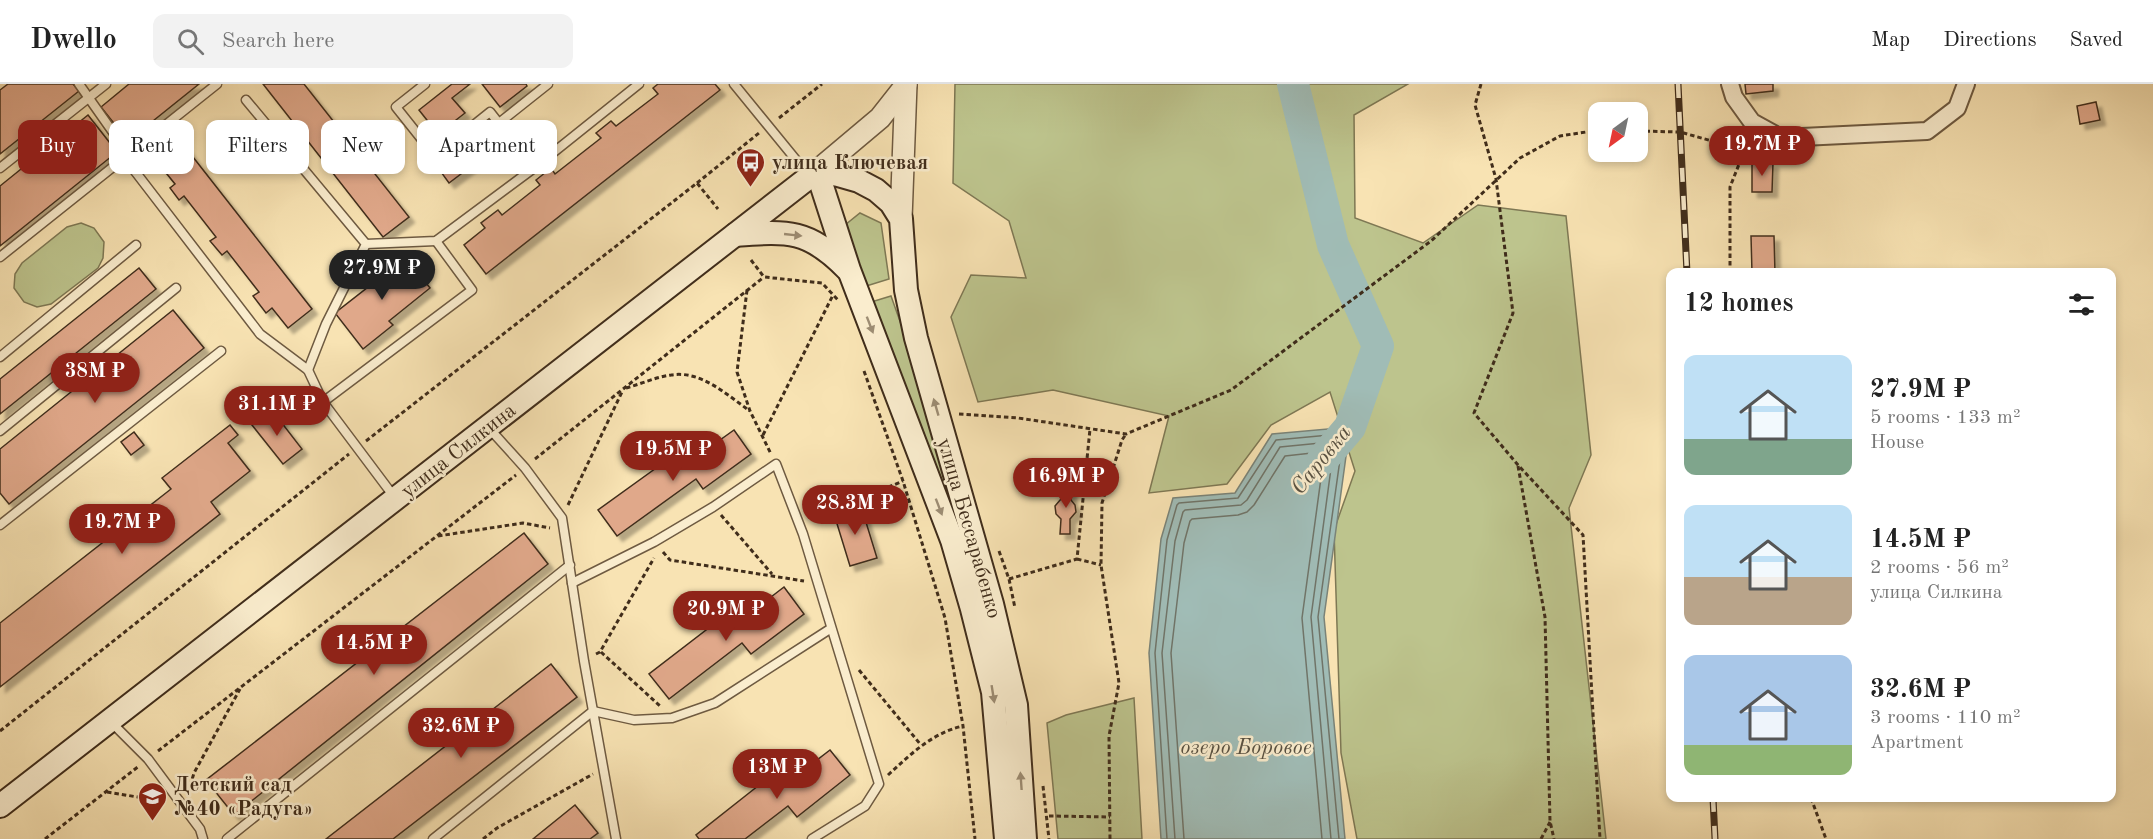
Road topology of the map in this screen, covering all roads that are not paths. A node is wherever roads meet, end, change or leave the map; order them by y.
1 (79, 84) edge
2 (106, 84) edge
3 (217, 84) edge
4 (425, 84) edge
5 (548, 84) edge
6 (639, 84) edge
7 (734, 84) edge
8 (906, 84) edge
9 (1730, 84) edge
10 (1966, 84) edge
11 (89, 97) junction
12 (246, 100) dead end
13 (172, 120) edge
14 (480, 120) edge
15 (497, 120) edge
16 (503, 120) edge
17 (109, 126) edge
18 (417, 133) edge
19 (557, 150) edge
20 (0, 168) edge
21 (109, 171) edge
22 (138, 174) edge
23 (526, 174) edge
24 (814, 174) junction
25 (901, 219) junction
26 (735, 235) junction
27 (436, 241) junction
28 (366, 244) junction
29 (136, 245) dead end
30 (0, 257) edge
31 (849, 270) junction
32 (176, 288) dead end
33 (221, 351) dead end
34 (0, 357) edge
35 (309, 370) junction
36 (323, 402) junction
37 (488, 427) junction
38 (0, 431) edge
39 (396, 499) junction
40 (1, 523) edge
41 (570, 565) junction
42 (572, 584) junction
43 (830, 629) junction
44 (593, 711) junction
45 (110, 721) junction
46 (0, 806) edge
47 (615, 838) edge
48 (203, 839) edge
49 (227, 839) edge
50 (433, 839) edge
51 (812, 839) edge
52 (1006, 839) edge
53 (1025, 839) edge

1 - 11 lane
2 - 11 lane
3 - 13 lane
4 - 18 lane
5 - 16 lane
6 - 19 lane
7 - 24 lane
8 - 24 street, улица Силкина
8 - 25 street, улица Бессарабенко
9 - 10 street
11 - 17 lane
11 - 20 lane
12 - 28 lane
14 - 15 lane
21 - 30 lane
22 - 35 lane
23 - 27 lane
24 - 25 main road
24 - 26 main road, улица Силкина
24 - 31 main road, улица Бессарабенко
53 -> 25 main road, улица Бессарабенко
26 -> 31 main road, улица Бессарабенко
26 - 37 main road, улица Силкина
27 - 28 lane
27 - 36 lane
28 - 35 lane
29 - 34 lane
31 -> 52 main road, улица Бессарабенко
32 - 38 lane
33 - 40 lane
35 - 36 lane
36 - 39 lane
37 - 39 main road, улица Силкина
37 - 41 lane
39 - 45 main road, улица Силкина
41 - 42 lane
41 - 49 lane
42 - 43 lane
42 - 44 lane
43 - 44 lane
43 - 51 lane
44 - 47 lane
44 - 50 lane
45 - 46 main road, улица Силкина
45 - 48 lane

